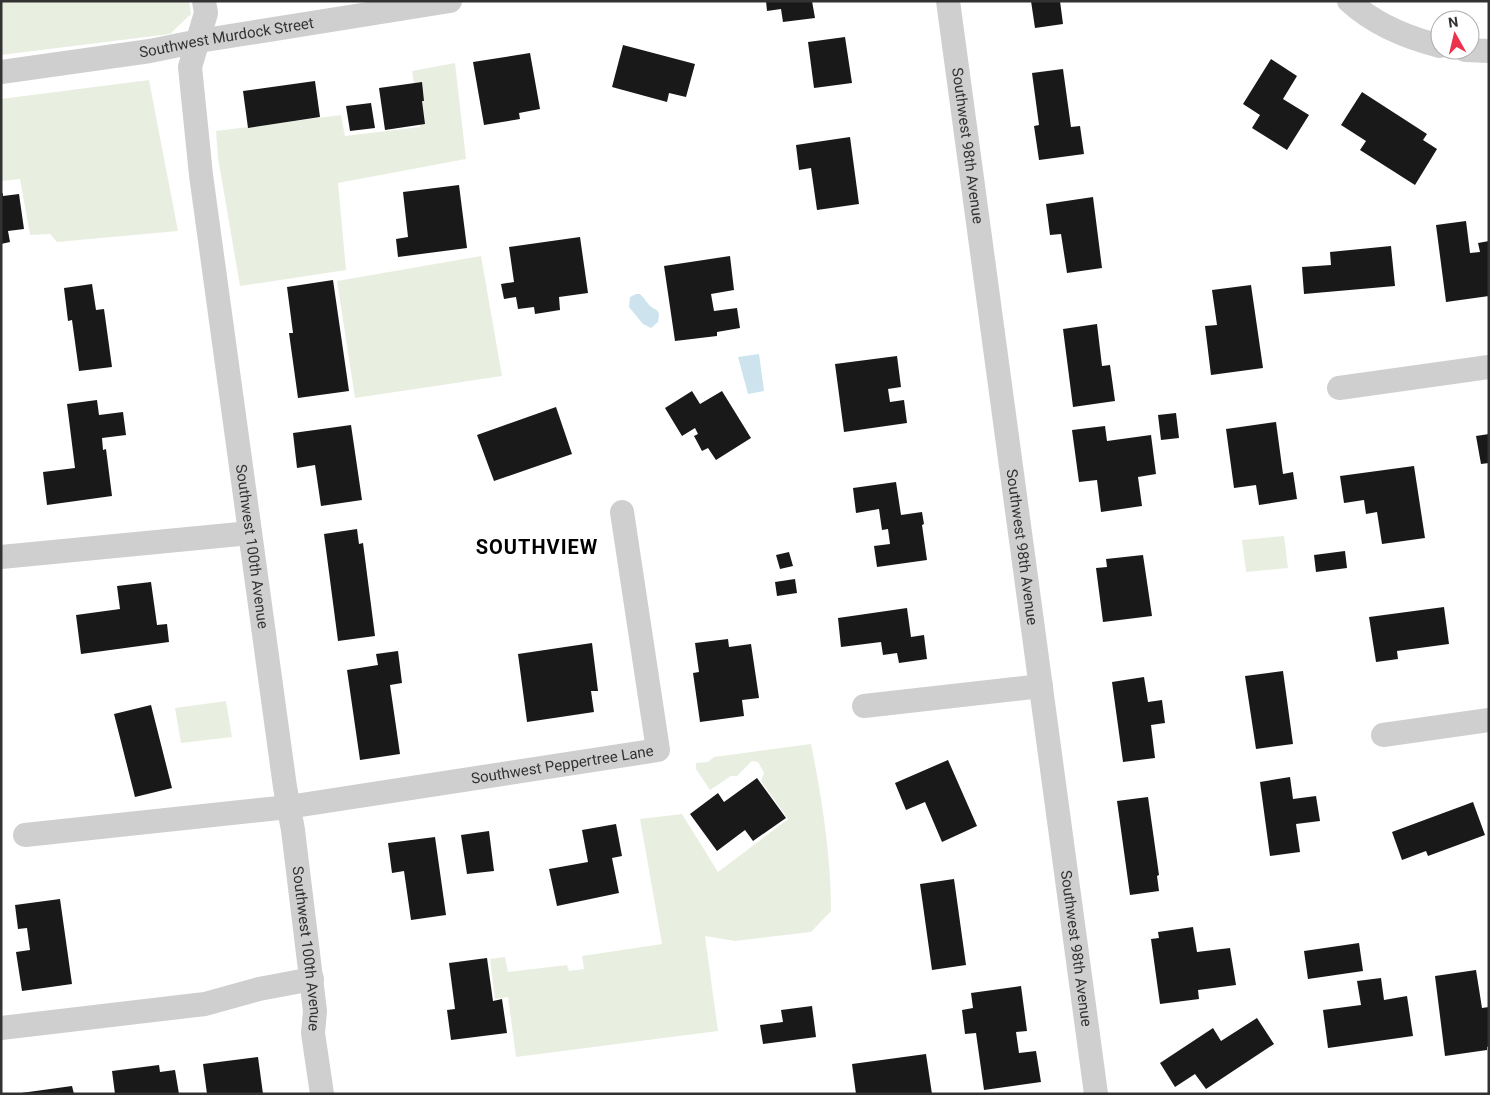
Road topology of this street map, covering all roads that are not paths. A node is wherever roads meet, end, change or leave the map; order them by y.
1 (204, 1) edge
2 (450, 1) edge
3 (948, 1) edge
4 (1349, 1) edge
5 (199, 40) junction
6 (1430, 43) edge
7 (1, 72) edge
8 (1489, 367) edge
9 (1340, 388) dead end
10 (622, 512) dead end
11 (250, 533) junction
12 (1, 557) edge
13 (1041, 686) junction
14 (864, 706) dead end
15 (1489, 720) edge
16 (1383, 735) dead end
17 (288, 807) junction
18 (25, 835) dead end
19 (312, 979) junction
20 (1, 1028) edge
21 (322, 1094) edge
22 (1096, 1094) edge

1 - 5 street, Southwest 100th Avenue
2 - 5 street, Southwest Murdock Street
3 - 13 street, Southwest 98th Avenue
4 - 6 street
5 - 7 street, Southwest Murdock Street
5 - 11 street, Southwest 100th Avenue
8 - 9 street
10 - 17 street, Southwest Peppertree Lane
11 - 12 street
11 - 17 street, Southwest 100th Avenue
13 - 14 street
13 - 22 street, Southwest 98th Avenue
15 - 16 street
17 - 18 street
17 - 19 street, Southwest 100th Avenue
19 - 20 street
19 - 21 street, Southwest 100th Avenue

